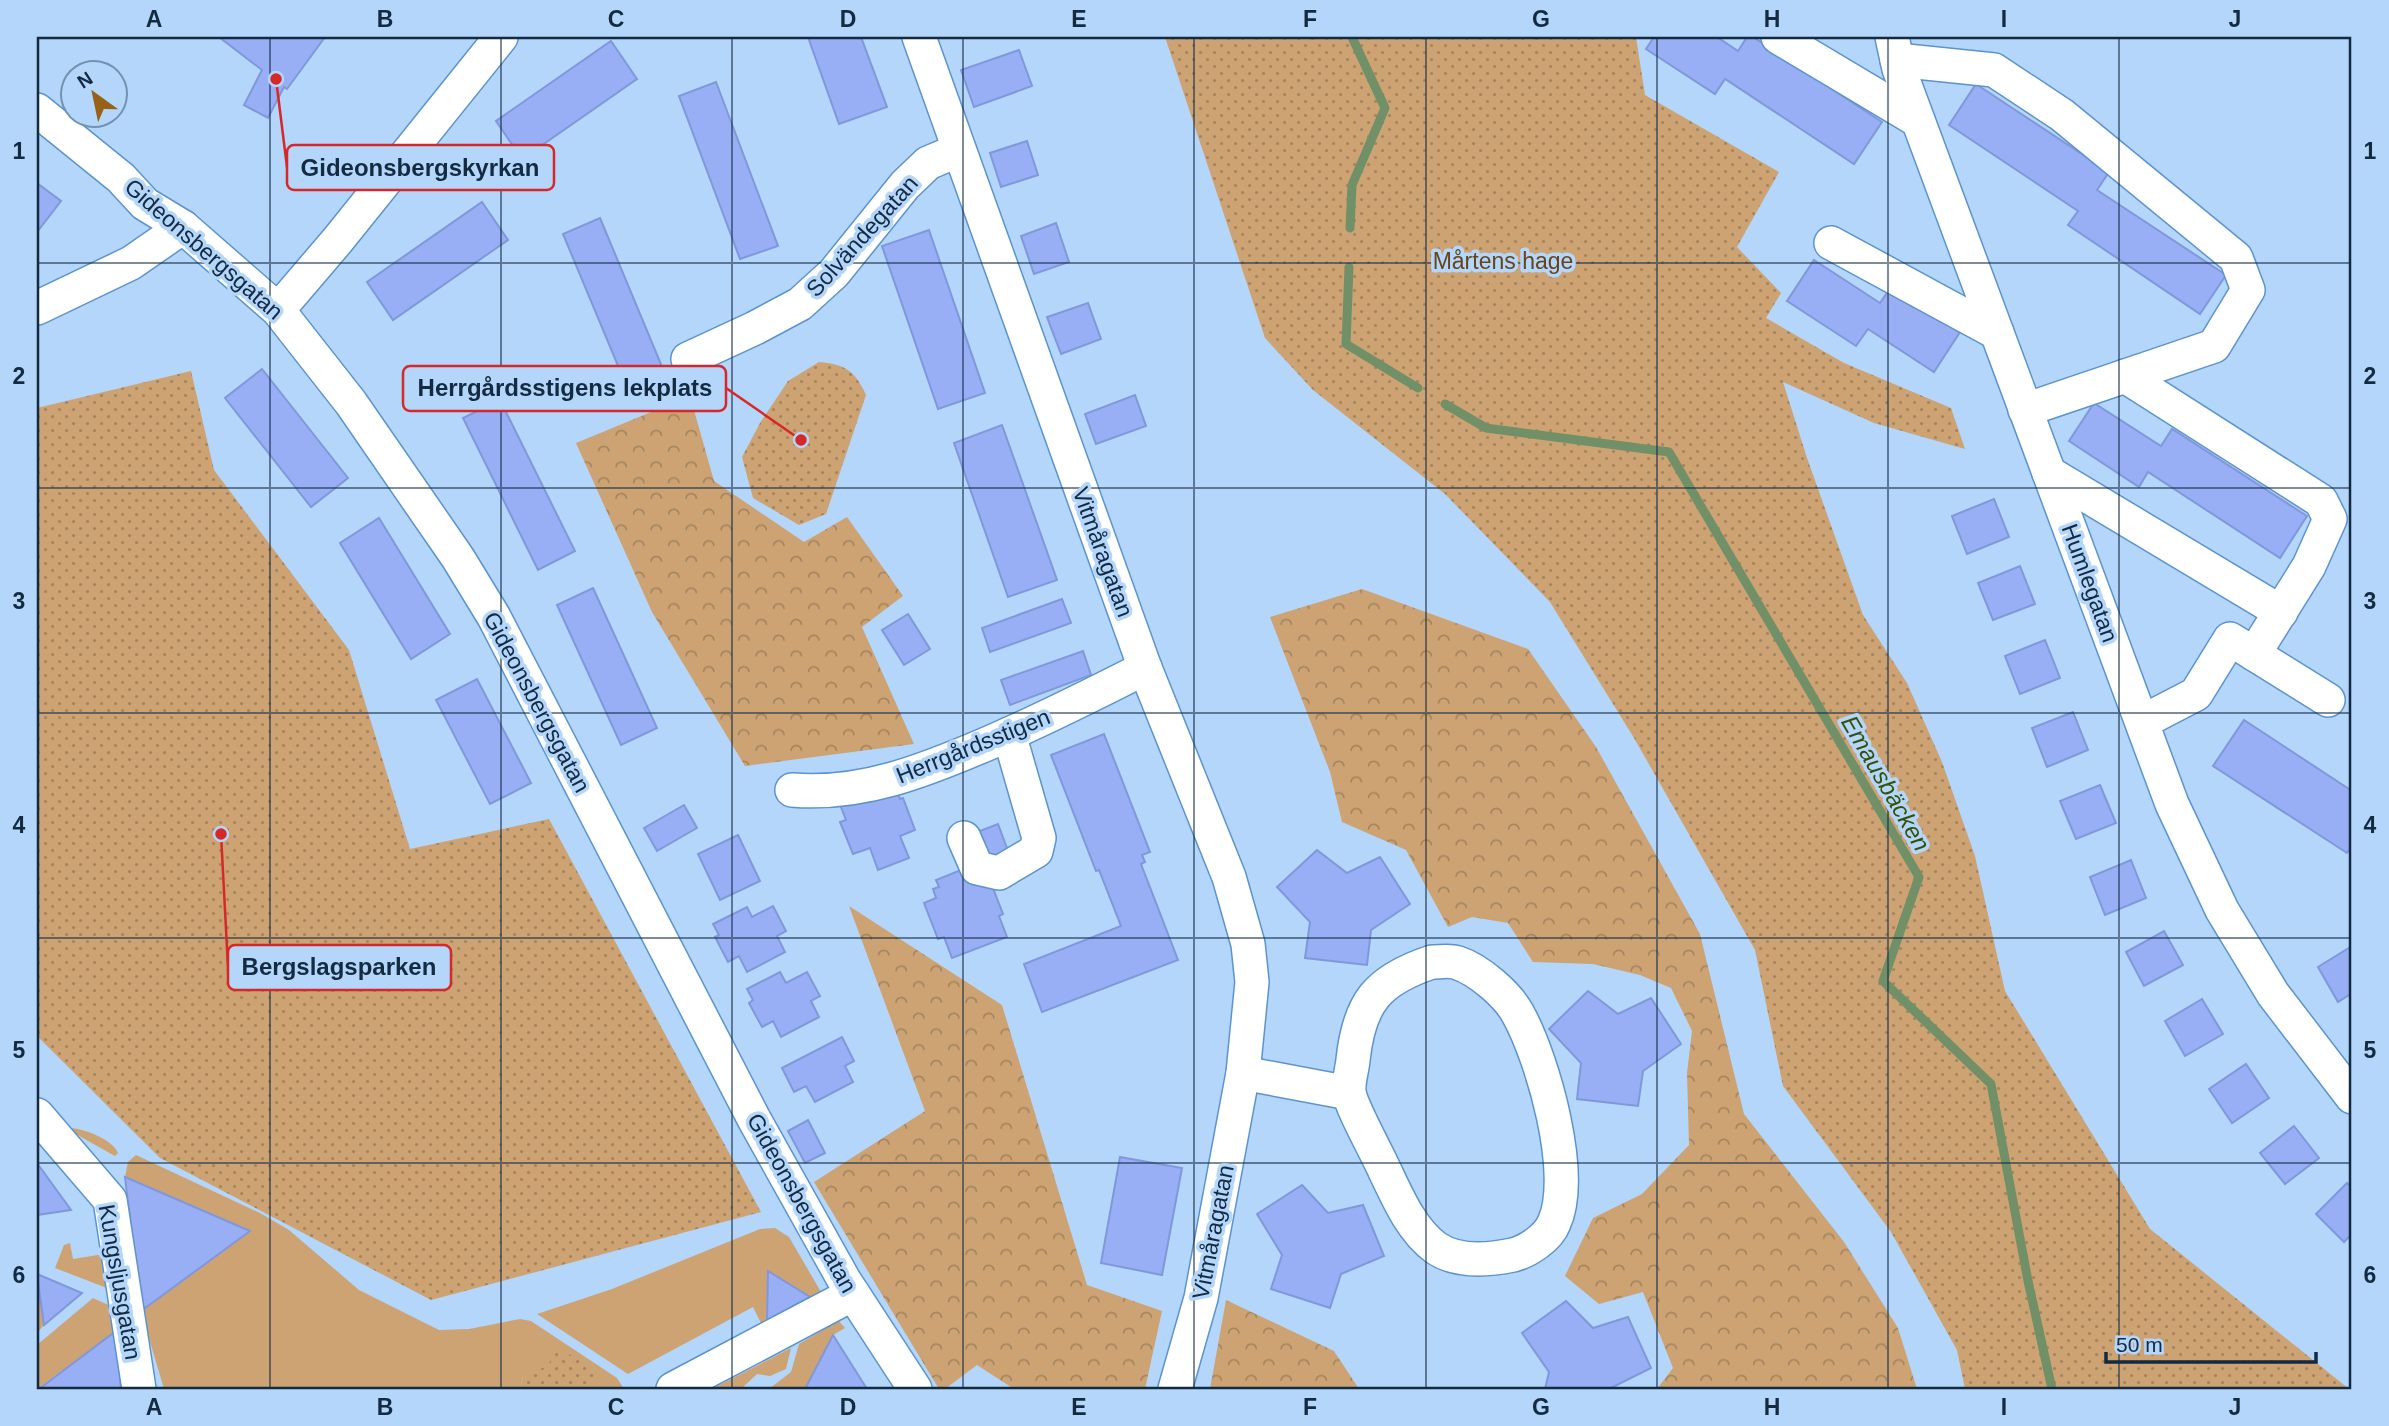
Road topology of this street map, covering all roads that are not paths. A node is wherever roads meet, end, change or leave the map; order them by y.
1 (501, 37) edge
2 (919, 37) edge
3 (1778, 37) edge
4 (1894, 48) edge
5 (37, 110) edge
6 (1917, 120) junction
7 (959, 150) junction
8 (183, 228) junction
9 (1831, 243) dead end
10 (37, 308) edge
11 (278, 310) junction
12 (1997, 333) junction
13 (688, 359) dead end
14 (2124, 376) junction
15 (2025, 410) junction
16 (2049, 473) junction
17 (2281, 612) junction
18 (2254, 654) junction
19 (1145, 668) junction
20 (2328, 701) dead end
21 (2142, 722) junction
22 (1009, 734) junction
23 (792, 790) dead end
24 (964, 838) dead end
25 (1243, 1073) junction
26 (1349, 1093) junction
27 (2352, 1097) edge
28 (37, 1115) edge
29 (853, 1294) junction
30 (139, 1389) edge
31 (673, 1389) edge
32 (915, 1389) edge
33 (1175, 1389) edge

1 - 11 street
2 - 7 street, Vitmåragatan
3 - 6 street
4 - 6 street, Humlegatan
4 - 14 street
5 - 8 street, Gideonsbergsgatan
6 - 12 street, Humlegatan
7 - 13 street, Solvändegatan
7 - 19 street, Vitmåragatan
8 - 10 street
8 - 11 street, Gideonsbergsgatan
9 - 12 street
11 - 29 street, Gideonsbergsgatan
12 - 15 street, Humlegatan
14 - 15 street
14 - 17 street
15 - 16 street, Humlegatan
16 - 17 street
16 - 21 street, Humlegatan
17 - 18 street
18 - 20 street
18 - 21 street
19 - 22 street, Herrgårdsstigen
19 - 25 street, Vitmåragatan
21 - 27 street, Humlegatan
22 - 23 street, Herrgårdsstigen
22 - 24 street
25 - 26 street
25 - 33 street, Vitmåragatan
26 - 26 street
28 - 30 street, Kungsljusgatan
29 - 31 street
29 - 32 street, Gideonsbergsgatan

